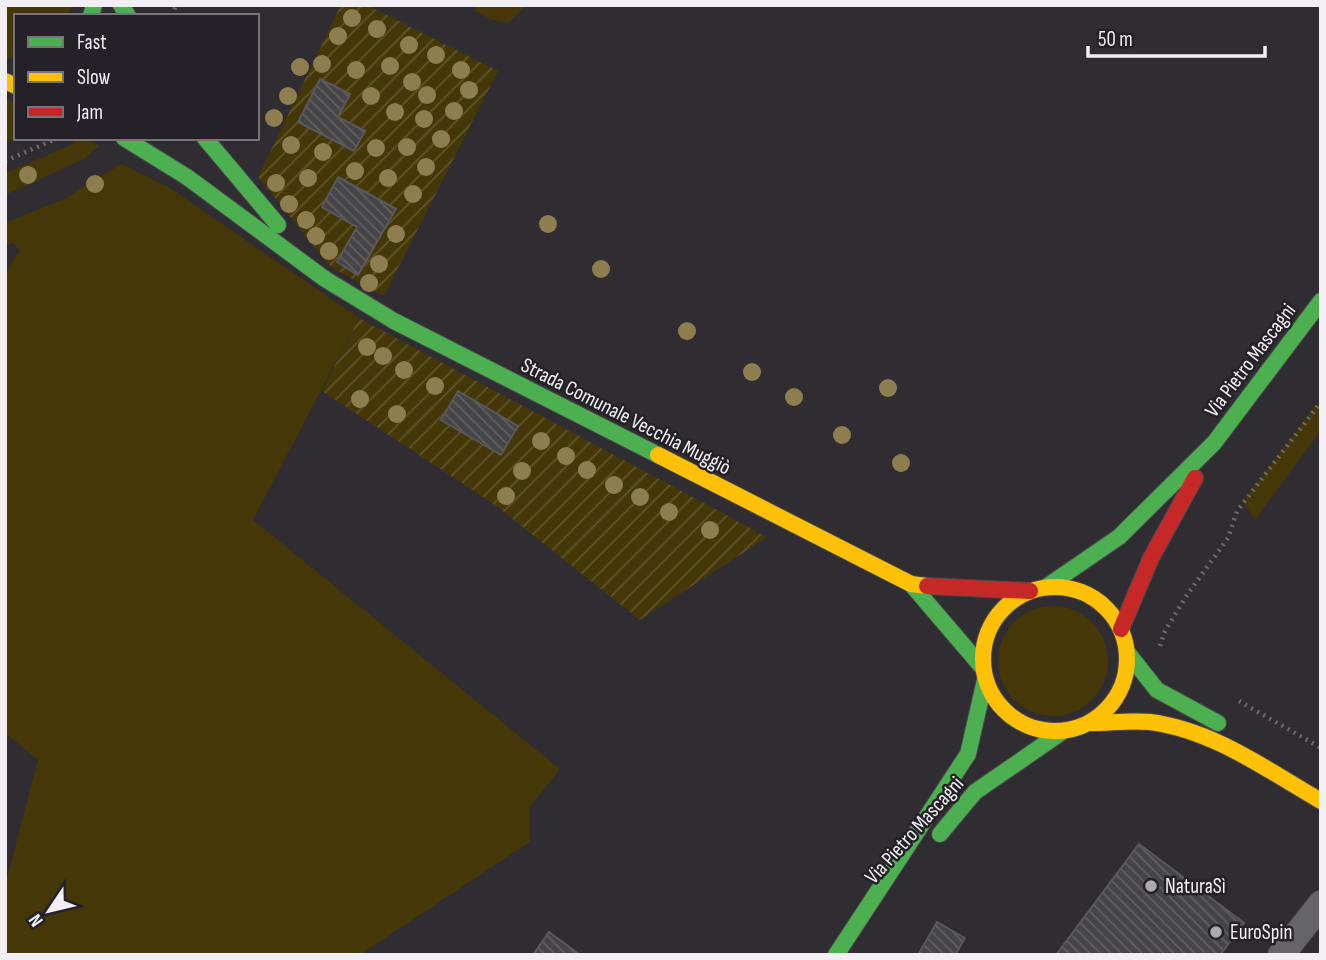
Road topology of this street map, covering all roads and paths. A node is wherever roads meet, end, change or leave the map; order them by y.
1 (53, 140) edge
2 (127, 140) edge
3 (207, 140) edge
4 (5, 161) edge
5 (325, 279) junction
6 (1321, 302) edge
7 (1321, 402) edge
8 (1214, 443) junction
9 (911, 584) junction
10 (1038, 589) junction
11 (1121, 629) junction
12 (1127, 652) junction
13 (1164, 656) dead end
14 (983, 674) junction
15 (1229, 695) dead end
16 (1090, 723) junction
17 (1229, 728) dead end
18 (1062, 732) junction
19 (1321, 748) edge
20 (1321, 802) edge
21 (931, 844) dead end
22 (915, 867) dead end
23 (1321, 904) edge
24 (868, 911) junction
25 (836, 955) edge
26 (1281, 955) edge

1 - 4 path
2 - 5 main road, Strada Comunale Vecchia Muggiò
3 - 5 main road, Strada Comunale Vecchia Muggiò
5 - 9 main road, Strada Comunale Vecchia Muggiò
6 - 8 main road, Via Pietro Mascagni
7 - 13 path
8 - 10 main road, Via Pietro Mascagni
8 - 11 main road, Via Pietro Mascagni
9 - 10 main road
9 - 14 main road
10 - 11 main road
10 - 14 main road
11 - 12 main road
12 - 16 main road
12 - 17 main road
14 - 18 main road
14 - 24 main road, Via Pietro Mascagni
15 - 19 path
16 - 18 main road
16 - 20 main road
18 - 21 main road, Via Pietro Mascagni
22 - 24 main road, Via Pietro Mascagni
23 - 26 street
24 - 25 main road, Via Pietro Mascagni

